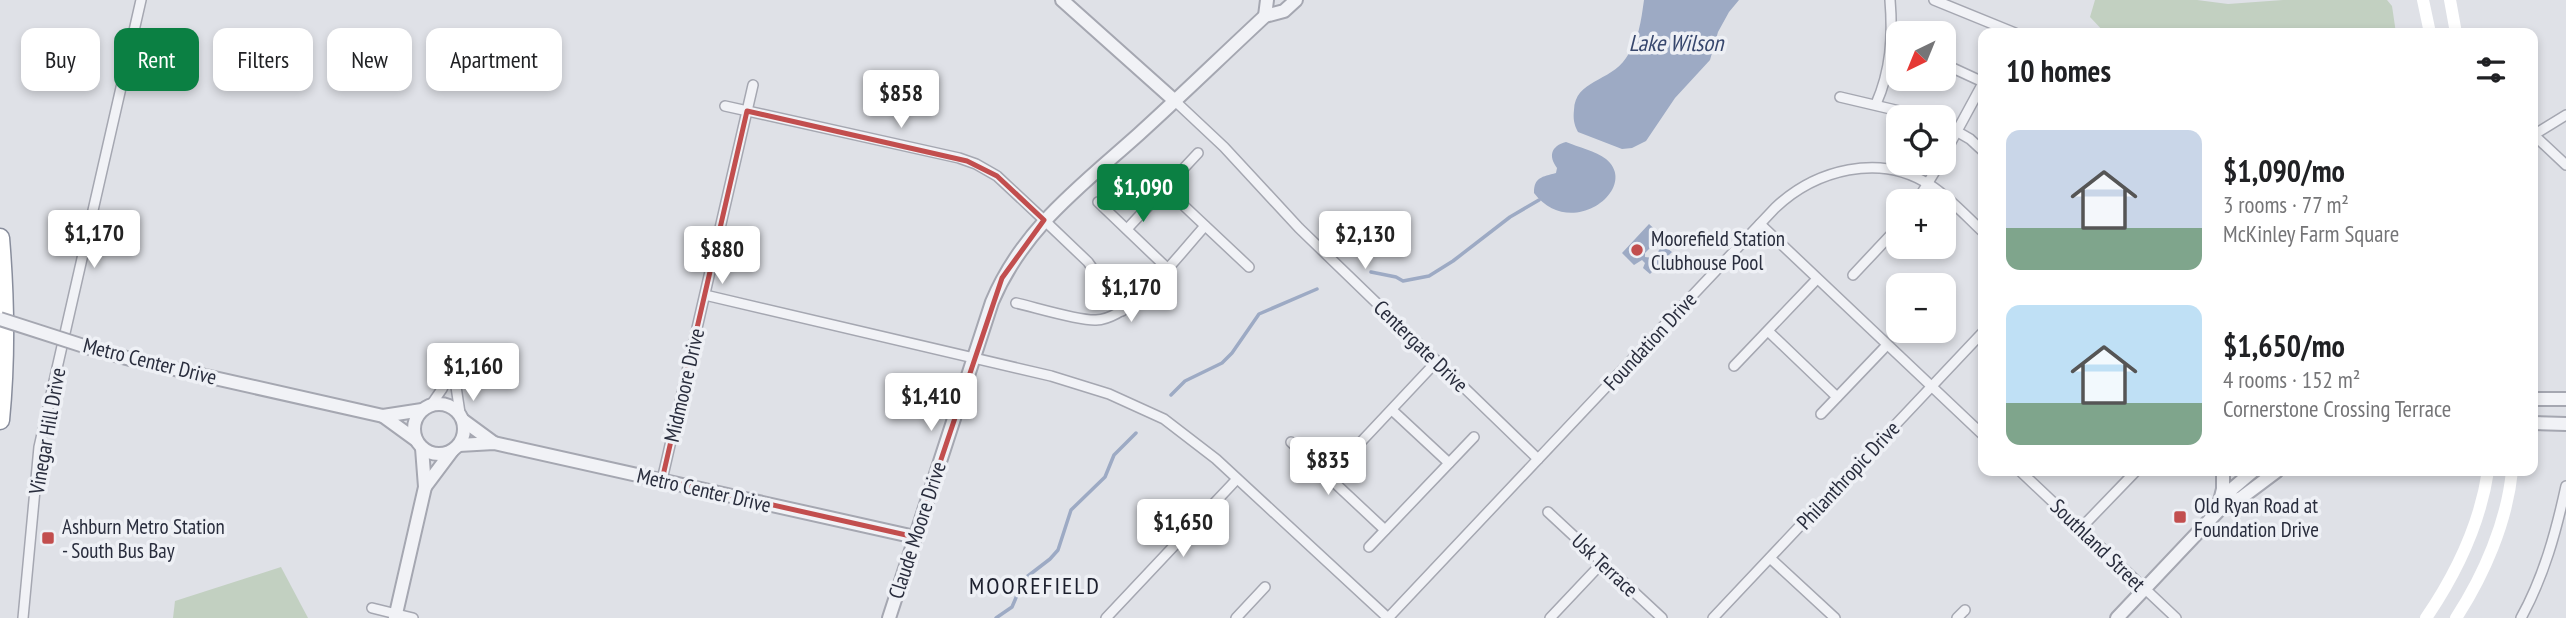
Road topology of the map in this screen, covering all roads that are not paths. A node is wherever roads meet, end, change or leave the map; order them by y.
1 (141, 0) edge
2 (1062, 0) edge
3 (1266, 0) edge
4 (1296, 0) edge
5 (1890, 0) edge
6 (1934, 0) edge
7 (2423, 0) edge
8 (2450, 0) edge
9 (1265, 16) junction
10 (1892, 21) edge
11 (2003, 28) edge
12 (2429, 28) edge
13 (2455, 28) edge
14 (1956, 70) edge
15 (1886, 78) edge
16 (1978, 81) edge
17 (753, 85) dead end
18 (1978, 93) edge
19 (1840, 97) dead end
20 (1175, 101) junction
21 (1876, 104) junction
22 (725, 106) dead end
23 (1886, 107) edge
24 (747, 111) junction
25 (2566, 115) edge
26 (1958, 132) junction
27 (2538, 133) edge
28 (1956, 135) edge
29 (2538, 140) edge
30 (1978, 146) edge
31 (1198, 153) dead end
32 (2566, 165) edge
33 (1933, 175) edge
34 (1928, 183) junction
35 (1165, 188) junction
36 (1924, 189) edge
37 (1098, 202) dead end
38 (1044, 220) junction
39 (1760, 224) junction
40 (1205, 226) junction
41 (1978, 228) edge
42 (1127, 229) junction
43 (0, 238) edge
44 (1886, 240) edge
45 (1249, 267) dead end
46 (1167, 268) junction
47 (1853, 275) dead end
48 (1817, 279) junction
49 (705, 295) junction
50 (1016, 303) dead end
51 (1122, 311) junction
52 (0, 319) edge
53 (1768, 331) junction
54 (1978, 337) edge
55 (1886, 345) junction
56 (972, 358) junction
57 (1437, 361) junction
58 (1734, 366) dead end
59 (1931, 387) junction
60 (1838, 397) junction
61 (2538, 398) edge
62 (2566, 399) edge
63 (426, 407) junction
64 (1392, 410) junction
65 (1821, 414) dead end
66 (383, 416) junction
67 (462, 417) junction
68 (0, 420) edge
69 (2538, 423) edge
70 (2566, 424) edge
71 (1978, 430) edge
72 (1474, 437) dead end
73 (1291, 442) dead end
74 (494, 443) junction
75 (419, 444) junction
76 (456, 448) junction
77 (1538, 459) junction
78 (1449, 463) junction
79 (2025, 476) edge
80 (2131, 476) edge
81 (2223, 476) edge
82 (2246, 476) edge
83 (2270, 476) edge
84 (2487, 476) edge
85 (2511, 476) edge
86 (1328, 477) junction
87 (1237, 479) junction
88 (662, 480) junction
89 (2566, 486) edge
90 (425, 487) junction
91 (2219, 511) junction
92 (1548, 512) dead end
93 (2081, 528) junction
94 (1385, 530) junction
95 (915, 537) junction
96 (1369, 547) dead end
97 (1770, 558) junction
98 (1602, 563) junction
99 (1265, 587) dead end
100 (2144, 589) junction
101 (372, 608) dead end
102 (1965, 610) dead end
103 (395, 616) edge
104 (23, 618) edge
105 (413, 618) edge
106 (889, 618) edge
107 (1106, 618) edge
108 (1236, 618) edge
109 (1388, 618) edge
110 (1550, 618) edge
111 (1662, 618) edge
112 (1713, 618) edge
113 (1835, 618) edge
114 (1957, 618) edge
115 (2117, 618) edge
116 (2175, 618) edge
117 (2426, 618) edge
118 (2456, 618) edge
119 (2521, 618) edge

1 - 104 street, Vinegar Hill Drive
2 - 20 street, Centergate Drive
3 - 9 street
4 - 9 street, Claude Moore Drive
5 - 10 street
6 - 11 street
7 - 12 main road
8 - 13 main road
9 - 20 street, Claude Moore Drive
14 - 16 street
15 - 21 street
17 - 24 street, Midmoore Drive
18 - 26 street
19 - 21 street
20 - 38 street, Claude Moore Drive
20 - 57 street, Centergate Drive
21 - 23 street
22 - 24 street
24 - 38 street
24 - 49 street, Midmoore Drive
25 - 27 street
26 - 28 street
26 - 30 street
29 - 32 street
31 - 35 street
33 - 34 street
34 - 36 street
34 - 39 street, Foundation Drive
34 - 41 street, Foundation Drive
35 - 40 street
35 - 42 street
37 - 42 street
38 - 51 street
38 - 56 street, Claude Moore Drive
39 - 48 street
39 - 77 street, Foundation Drive
40 - 45 street
40 - 46 street
42 - 46 street
43 - 68 highway
44 - 47 street
46 - 51 street
48 - 53 street
48 - 55 street
49 - 56 street
49 - 88 street, Midmoore Drive
50 - 51 street
52 - 66 street, Metro Center Drive, bridge
53 - 58 street
53 - 60 street
54 - 59 street, Philanthropic Drive
55 - 59 street
55 - 60 street
56 - 87 street
56 - 95 street, Claude Moore Drive
57 - 64 street
57 - 77 street, Centergate Drive
59 - 71 street
59 - 97 street, Philanthropic Drive
60 - 65 street
61 - 62 street
63 - 66 street, Metro Center Drive
63 - 67 street, Metro Center Drive
63 - 67 street
63 - 75 street
64 - 78 street
64 - 86 street
66 - 75 street, Metro Center Drive
67 - 74 street, Metro Center Drive
67 - 76 street
69 - 70 street
72 - 78 street
73 - 86 street
74 - 76 street, Metro Center Drive
74 - 88 street, Metro Center Drive
75 - 76 street, Metro Center Drive
75 - 90 street
76 - 90 street
77 - 109 street, Foundation Drive
78 - 94 street
79 - 93 street, Southland Street
80 - 93 street
81 - 91 street
82 - 91 street
83 - 91 street
84 - 117 main road
85 - 118 main road
86 - 94 street
87 - 107 street
87 - 109 street
88 - 95 street, Metro Center Drive
89 - 119 street
90 - 103 street
91 - 100 street
92 - 98 street, Usk Terrace
93 - 100 street, Southland Street
94 - 96 street
95 - 106 street, Claude Moore Drive
97 - 112 street, Philanthropic Drive
97 - 113 street
98 - 110 street
98 - 111 street, Usk Terrace
99 - 108 street
100 - 115 street
100 - 116 street, Southland Street
101 - 103 street
102 - 114 street
103 - 105 street

